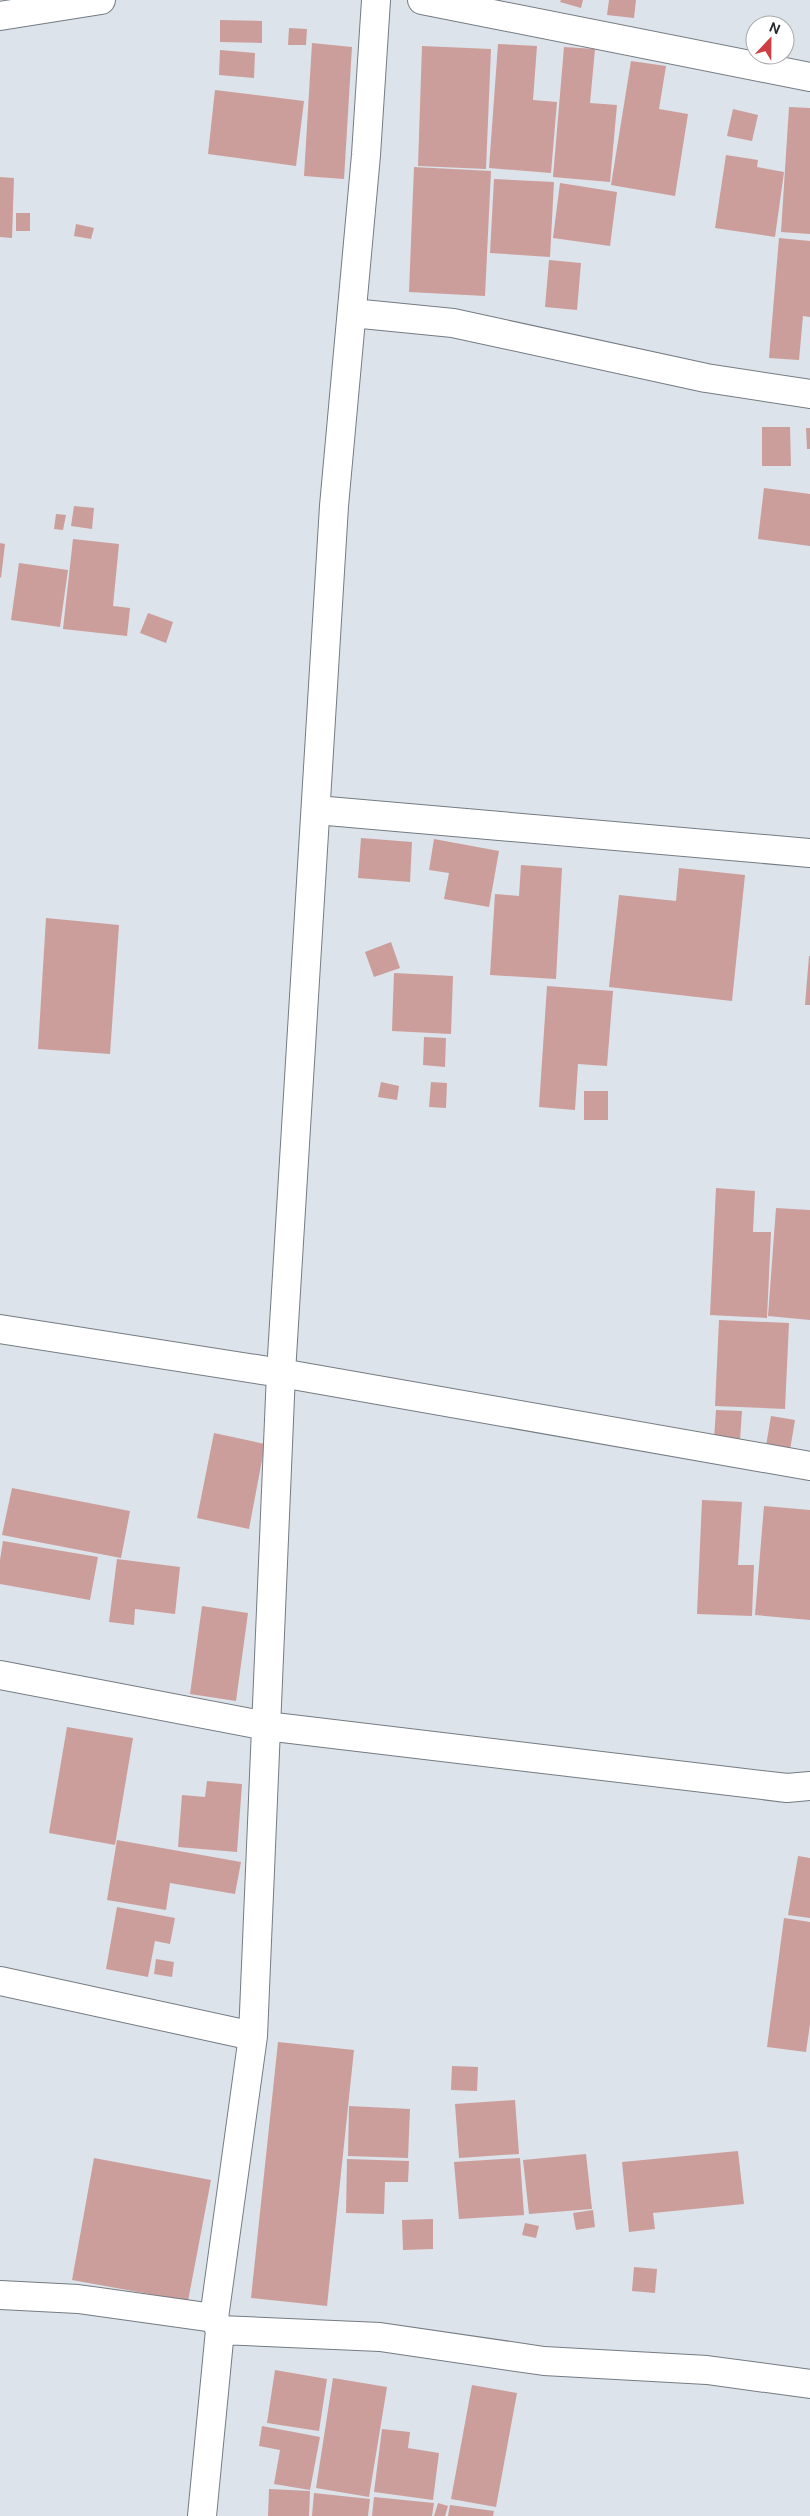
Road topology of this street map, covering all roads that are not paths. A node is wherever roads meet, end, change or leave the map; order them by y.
1 (101, 0) edge
2 (376, 0) edge
3 (422, 0) edge
4 (0, 16) edge
5 (810, 76) edge
6 (352, 313) junction
7 (810, 394) edge
8 (316, 810) junction
9 (810, 853) edge
10 (0, 1329) edge
11 (282, 1373) junction
12 (810, 1466) edge
13 (0, 1675) edge
14 (266, 1726) junction
15 (810, 1786) edge
16 (0, 1981) edge
17 (253, 2036) junction
18 (0, 2295) edge
19 (217, 2324) junction
20 (810, 2384) edge
21 (202, 2516) edge

1 - 4 street
2 - 6 street
3 - 5 street
6 - 7 street
6 - 8 street
8 - 9 street
8 - 11 street
10 - 11 street
11 - 12 street
11 - 14 street
13 - 14 street
14 - 15 street
14 - 17 street
16 - 17 street
17 - 19 street
18 - 19 street
19 - 20 street
19 - 21 street

